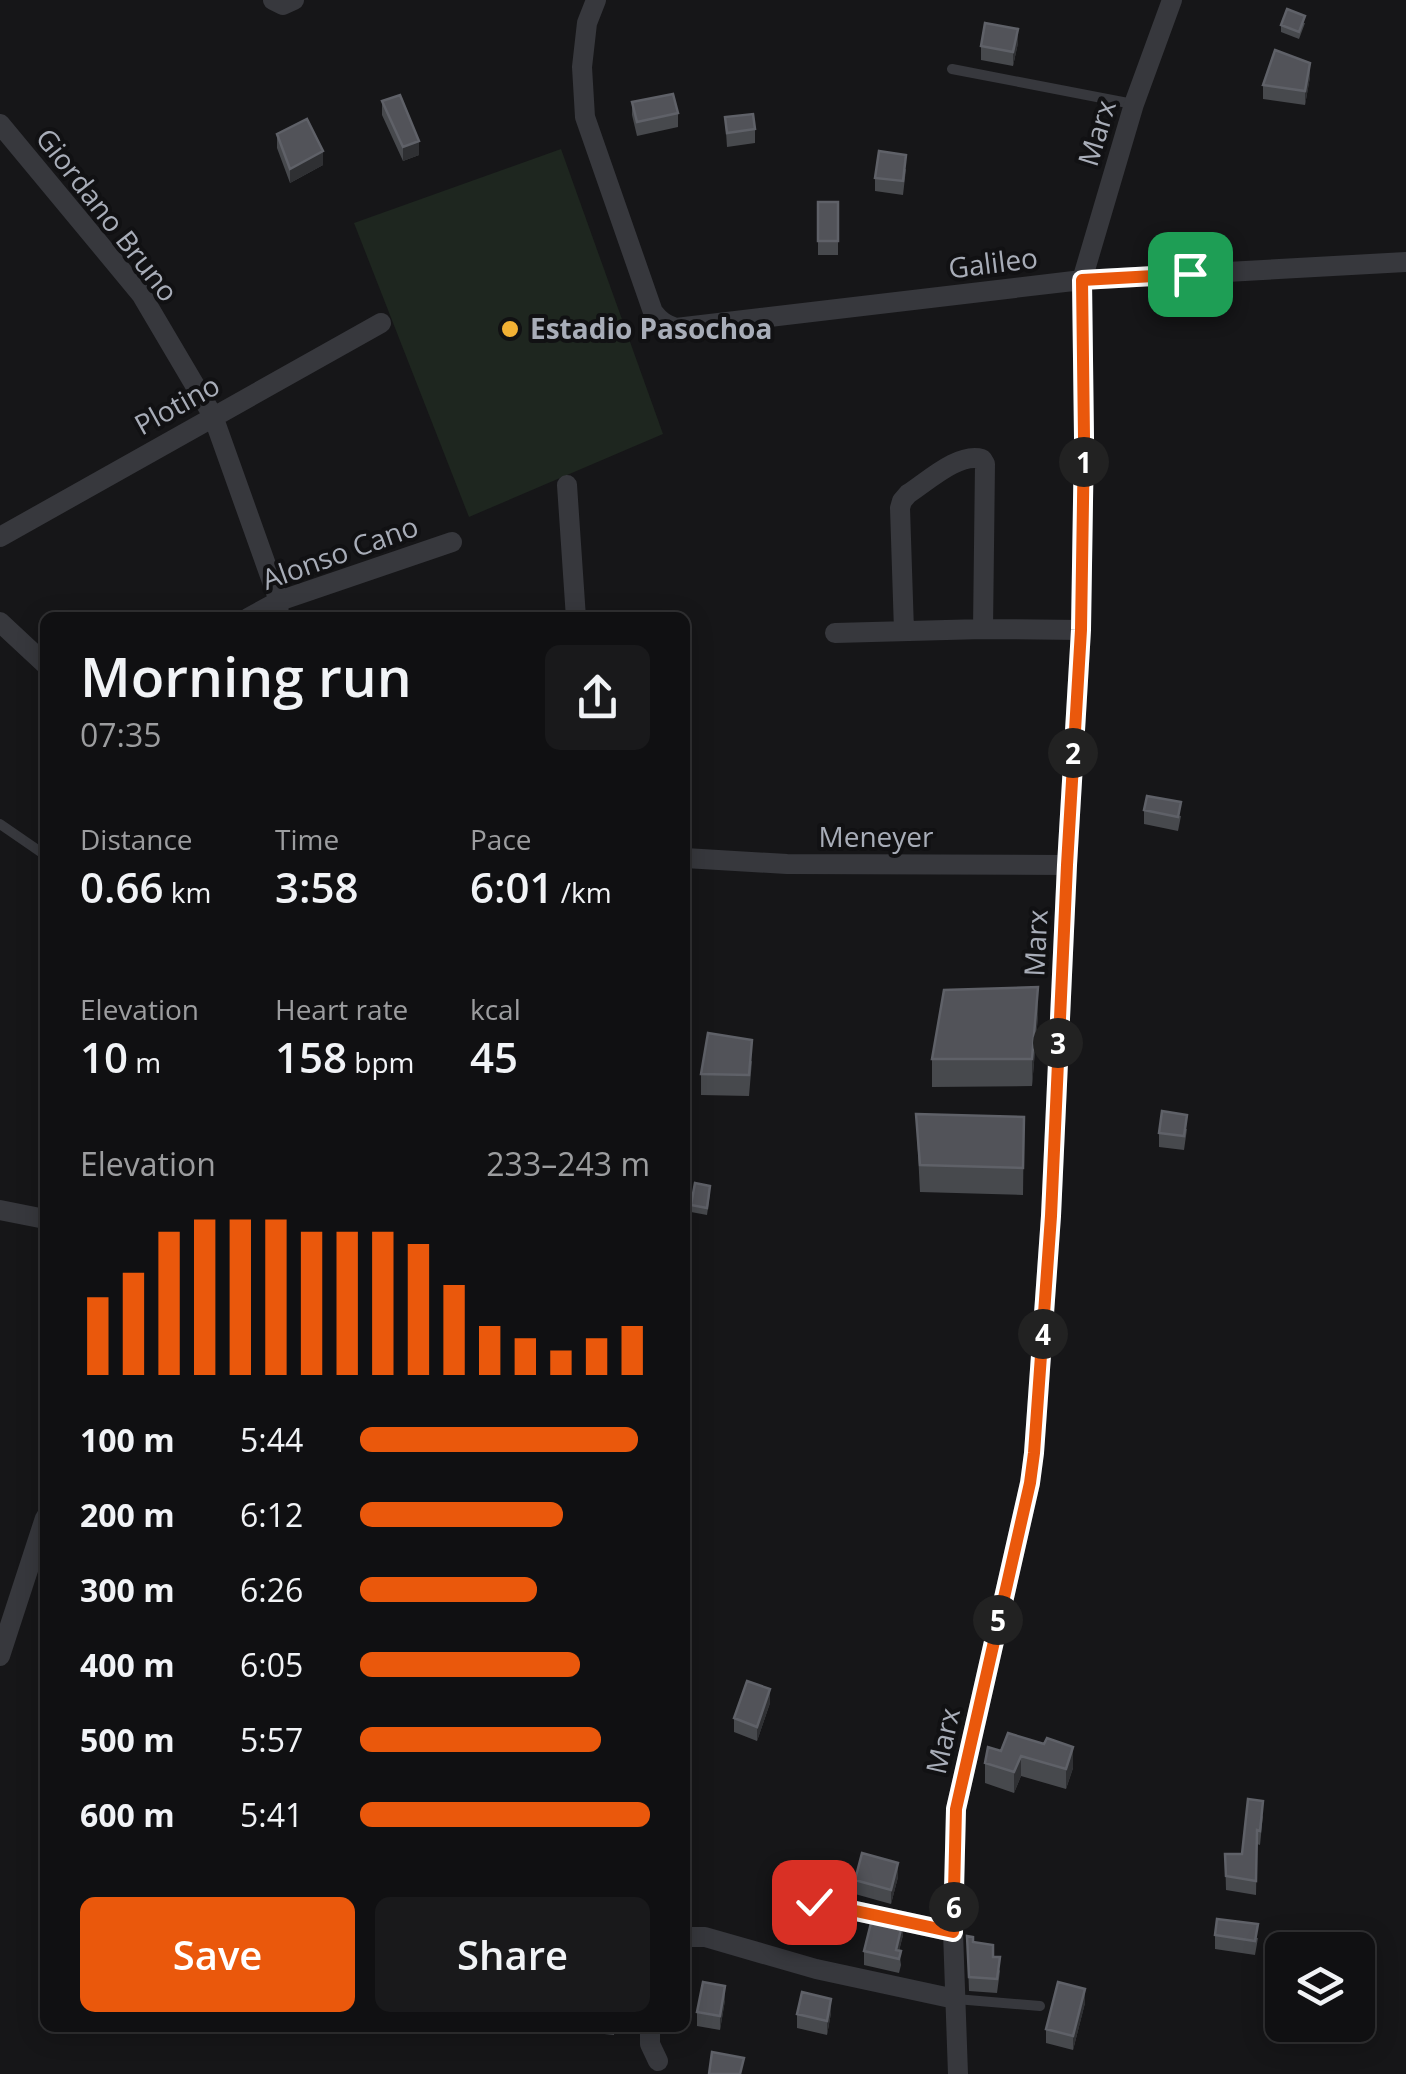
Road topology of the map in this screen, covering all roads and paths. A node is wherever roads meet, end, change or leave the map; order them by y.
1 (274, 0) edge
2 (294, 0) edge
3 (596, 0) edge
4 (1172, 0) edge
5 (952, 69) dead end
6 (1134, 104) junction
7 (0, 124) edge
8 (1406, 262) edge
9 (1082, 280) junction
10 (381, 323) dead end
11 (213, 416) junction
12 (567, 485) dead end
13 (0, 537) edge
14 (452, 542) dead end
15 (278, 609) edge
16 (576, 612) edge
17 (0, 622) edge
18 (983, 629) junction
19 (1081, 630) junction
20 (904, 631) junction
21 (835, 633) dead end
22 (40, 659) edge
23 (0, 824) edge
24 (40, 852) edge
25 (690, 858) edge
26 (1067, 865) junction
27 (0, 1210) edge
28 (40, 1218) edge
29 (40, 1533) edge
30 (0, 1656) edge
31 (814, 1902) dead end
32 (953, 1932) junction
33 (690, 1937) edge
34 (955, 1999) junction
35 (1040, 2006) dead end
36 (650, 2032) edge
37 (658, 2061) dead end
38 (958, 2074) edge

1 - 2 street
3 - 9 street, Galileo
4 - 6 street, Marx
5 - 6 lane
6 - 9 street, Marx
7 - 11 street, Giordano Bruno
8 - 9 street, Galileo
9 - 19 street, Marx
10 - 11 street, Plotino
11 - 13 street, Plotino
11 - 15 street, Giordano Bruno
12 - 16 street
14 - 15 street, Alonso Cano
17 - 22 street
18 - 19 street
18 - 20 street
18 - 20 street
19 - 26 street, Marx
20 - 21 street
23 - 24 lane
25 - 26 street, Meneyer
26 - 32 street, Marx
27 - 28 street
29 - 30 street
31 - 32 street
32 - 34 street, Marx
33 - 34 street
34 - 35 lane
34 - 38 street, Marx
36 - 37 street

